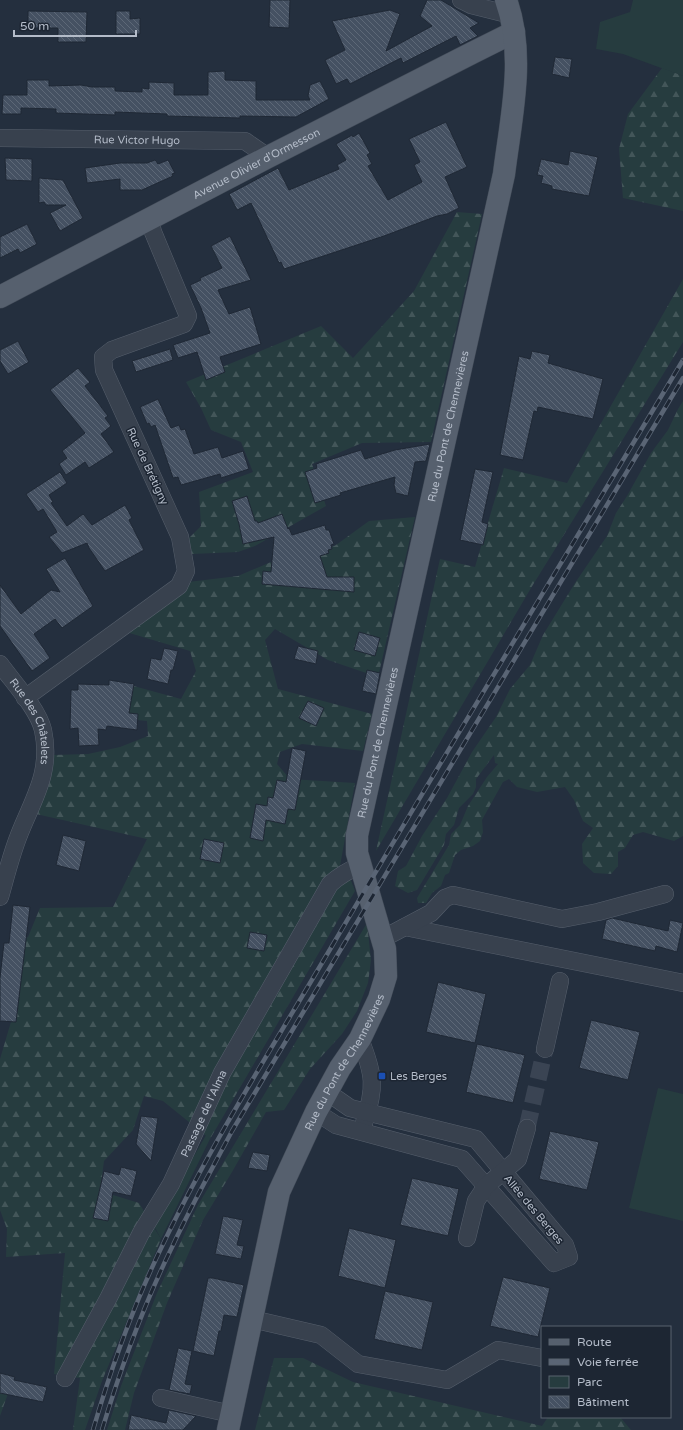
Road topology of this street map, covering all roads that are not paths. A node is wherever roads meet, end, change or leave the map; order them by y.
1 (461, 0) edge
2 (510, 16) edge
3 (0, 138) edge
4 (268, 157) junction
5 (150, 220) junction
6 (0, 297) edge
7 (0, 664) edge
8 (25, 698) junction
9 (361, 865) junction
10 (3, 874) edge
11 (665, 894) dead end
12 (0, 897) edge
13 (405, 927) junction
14 (382, 939) junction
15 (560, 981) dead end
16 (683, 983) edge
17 (360, 1039) junction
18 (545, 1049) tunnel mouth
19 (327, 1092) junction
20 (316, 1112) junction
21 (367, 1113) junction
22 (527, 1128) tunnel mouth
23 (361, 1131) junction
24 (503, 1172) junction
25 (486, 1186) junction
26 (467, 1238) dead end
27 (252, 1319) junction
28 (541, 1358) edge
29 (70, 1380) dead end
30 (161, 1398) dead end
31 (229, 1422) edge

1 - 2 street
2 - 4 main road, Avenue Olivier d'Ormesson
2 - 9 main road, Rue du Pont de Chennevières
3 - 4 street, Rue Victor Hugo
4 - 5 main road, Avenue Olivier d'Ormesson
5 - 6 main road, Avenue Olivier d'Ormesson
5 - 8 street, Rue de Brétigny
7 - 8 street, Rue des Châtelets
8 - 10 street, Rue des Châtelets
9 - 14 main road, Rue du Pont de Chennevières
9 - 29 street, Passage de l'Alma
10 - 12 street, Rue des Châtelets
11 - 13 street
13 - 14 street
13 - 16 street
14 - 17 main road, Rue du Pont de Chennevières
15 - 18 street
17 - 19 main road, Rue du Pont de Chennevières
17 - 21 street
19 - 20 main road, Rue du Pont de Chennevières
19 - 21 street, Allée des Berges
20 - 23 street, Allée des Berges
20 - 27 main road, Rue du Pont de Chennevières
21 - 23 street
21 - 24 street, Allée des Berges
22 - 24 street
23 - 25 street, Allée des Berges
24 - 25 street
24 - 25 street, Allée des Berges
25 - 26 street
27 - 28 street
27 - 31 main road, Rue du Pont de Chennevières
30 - 31 street

